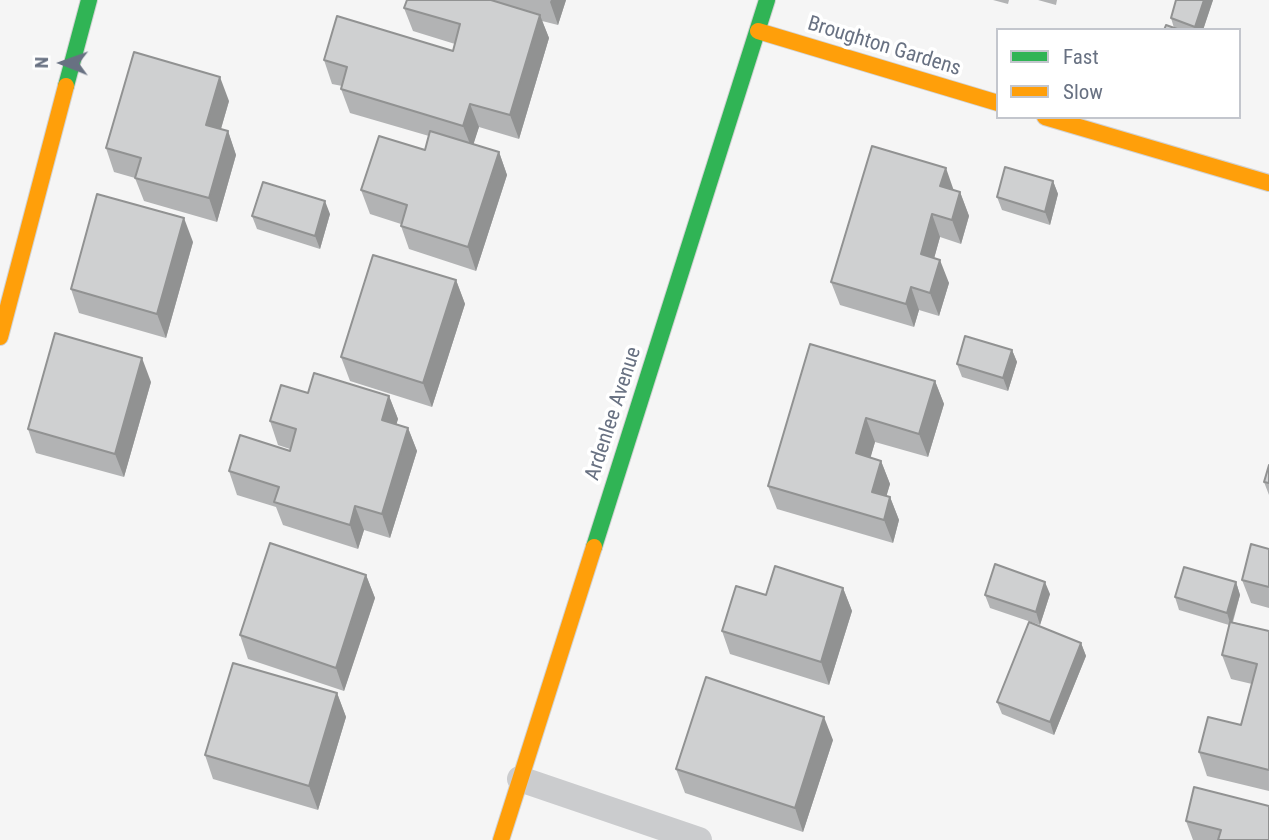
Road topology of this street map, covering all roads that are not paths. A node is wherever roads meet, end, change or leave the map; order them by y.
1 (89, 0) edge
2 (767, 0) edge
3 (758, 31) junction
4 (996, 102) edge
5 (1052, 119) edge
6 (1269, 183) edge
7 (0, 337) edge
8 (520, 779) junction
9 (500, 840) edge
10 (699, 840) edge

1 - 7 street
2 - 3 street, Ardenlee Avenue
3 - 4 street, Broughton Gardens
3 - 8 street, Ardenlee Avenue
5 - 6 street
8 - 9 street, Ardenlee Avenue
8 - 10 lane

